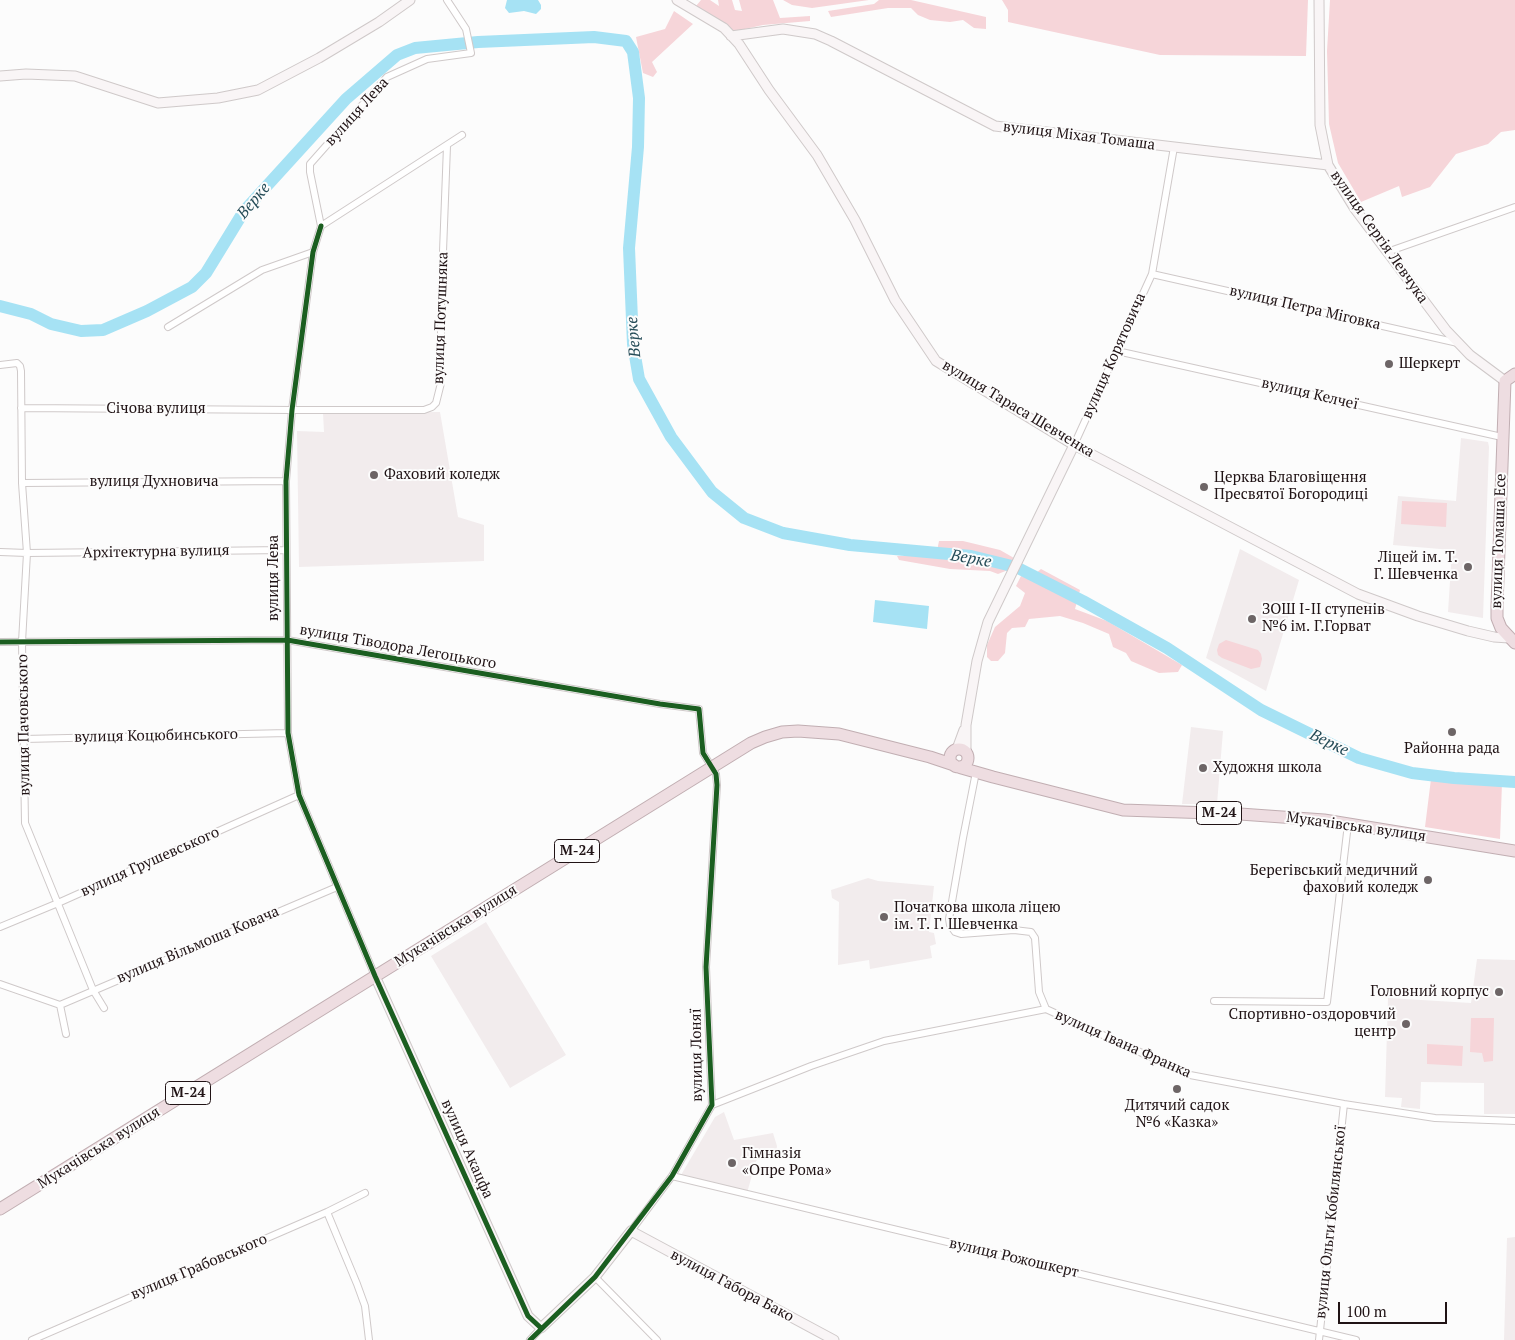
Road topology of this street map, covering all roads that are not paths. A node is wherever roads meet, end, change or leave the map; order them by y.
1 (410, 0) edge
2 (447, 0) edge
3 (677, 0) edge
4 (1319, 0) edge
5 (731, 36) junction
6 (0, 76) edge
7 (462, 136) dead end
8 (447, 146) junction
9 (1174, 147) junction
10 (1328, 166) junction
11 (1515, 208) edge
12 (321, 226) junction
13 (312, 252) junction
14 (1387, 252) junction
15 (1152, 274) junction
16 (168, 328) dead end
17 (1458, 343) junction
18 (1117, 351) junction
19 (0, 365) edge
20 (1515, 374) edge
21 (1505, 381) junction
22 (21, 408) junction
23 (292, 410) junction
24 (1502, 436) junction
25 (1074, 445) junction
26 (286, 481) junction
27 (22, 483) junction
28 (286, 550) junction
29 (0, 552) edge
30 (27, 553) junction
31 (1513, 639) edge
32 (287, 640) junction
33 (0, 642) edge
34 (22, 642) junction
35 (288, 733) junction
36 (24, 739) junction
37 (961, 752) junction
38 (934, 759) junction
39 (956, 766) junction
40 (712, 767) junction
41 (977, 770) junction
42 (300, 795) junction
43 (1348, 824) junction
44 (1515, 851) edge
45 (337, 886) junction
46 (58, 903) junction
47 (0, 927) edge
48 (375, 976) junction
49 (0, 984) edge
50 (93, 990) junction
51 (1214, 1001) dead end
52 (60, 1005) junction
53 (104, 1008) dead end
54 (1046, 1009) junction
55 (66, 1034) dead end
56 (1344, 1104) junction
57 (712, 1105) junction
58 (1515, 1121) edge
59 (672, 1176) junction
60 (365, 1193) dead end
61 (0, 1209) edge
62 (328, 1212) junction
63 (631, 1231) junction
64 (595, 1277) junction
65 (540, 1328) junction
66 (1319, 1331) junction
67 (32, 1340) edge
68 (369, 1340) edge
69 (530, 1340) edge
70 (658, 1340) edge
71 (834, 1340) edge
72 (1319, 1340) edge
73 (1356, 1340) edge

1 - 6 street
2 - 12 street, вулиця Лева
3 - 5 street, вулиця Тараса Шевченка
4 - 10 street, вулиця Сергія Левчука
5 - 9 street, вулиця Міхая Томаша
5 - 25 street, вулиця Тараса Шевченка
7 - 8 street
8 - 12 street
8 - 23 street, вулиця Потушняка
9 - 10 street, вулиця Міхая Томаша
9 - 15 street, вулиця Корятовича
10 - 14 street, вулиця Сергія Левчука
11 - 14 street
12 - 13 street, вулиця Лева
13 - 16 street
13 - 23 street, вулиця Лева
14 - 17 street, вулиця Сергія Левчука
15 - 17 street, вулиця Петра Міговка
15 - 18 street, вулиця Корятовича
17 - 21 street, вулиця Сергія Левчука
18 - 24 street, вулиця Келчеї
18 - 25 street, вулиця Корятовича
19 - 22 street, вулиця Пачовського
20 - 21 highway
21 - 24 highway, вулиця Томаша Есе
22 - 23 street, Січова вулиця
22 - 27 street, вулиця Пачовського
23 - 26 street, вулиця Лева
24 - 31 highway, вулиця Томаша Есе
25 - 31 street, вулиця Тараса Шевченка
25 - 37 street, вулиця Корятовича
26 - 27 street, вулиця Духновича
26 - 28 street, вулиця Лева
27 - 30 street, вулиця Пачовського
28 - 30 street, Архітектурна вулиця
28 - 32 street, вулиця Лева
29 - 30 street, Архітектурна вулиця
30 - 34 street, вулиця Пачовського
32 - 34 street, вулиця Тіводора Легоцького
32 - 35 street, вулиця Лева
32 - 40 street, вулиця Тіводора Легоцького
33 - 34 street, вулиця Тіводора Легоцького
34 - 36 street, вулиця Пачовського
35 - 36 street, вулиця Коцюбинського
35 - 42 street, вулиця Лева
36 - 46 street, вулиця Пачовського
37 - 38 highway
37 - 39 highway
37 - 39 highway
37 - 41 highway, Мукачівська вулиця / М-24
38 - 39 highway, Мукачівська вулиця / М-24
38 - 40 highway, Мукачівська вулиця / М-24
39 - 41 highway, Мукачівська вулиця / М-24
40 - 48 highway, Мукачівська вулиця / М-24
40 - 57 street, вулиця Лоняї
41 - 43 highway, Мукачівська вулиця / М-24
41 - 54 street
42 - 45 street, вулиця Лева
42 - 46 street, вулиця Грушевського
43 - 44 highway, Мукачівська вулиця / М-24
43 - 51 street
45 - 48 street, вулиця Лева
45 - 50 street, вулиця Вільмоша Ковача
46 - 47 street, вулиця Грушевського
46 - 50 street, вулиця Пачовського
48 - 61 highway, Мукачівська вулиця / М-24
48 - 65 street, вулиця Акацфа
49 - 52 street
50 - 52 street, вулиця Вільмоша Ковача
50 - 53 street, вулиця Пачовського
52 - 55 street
54 - 56 street, вулиця Івана Франка
54 - 57 street, вулиця Івана Франка
56 - 58 street, вулиця Івана Франка
56 - 66 street, вулиця Ольги Кобилянської
57 - 59 street, вулиця Лоняї
59 - 63 street, вулиця Лоняї
59 - 66 street, вулиця Рожошкерт
60 - 62 street, вулиця Грабовського
62 - 67 street, вулиця Грабовського
62 - 68 street
63 - 64 street, вулиця Лоняї
63 - 71 street, вулиця Габора Бако
64 - 65 street, вулиця Лоняї
64 - 70 street
65 - 69 street, вулиця Лоняї
66 - 72 street, вулиця Ольги Кобилянської
66 - 73 street, вулиця Рожошкерт

